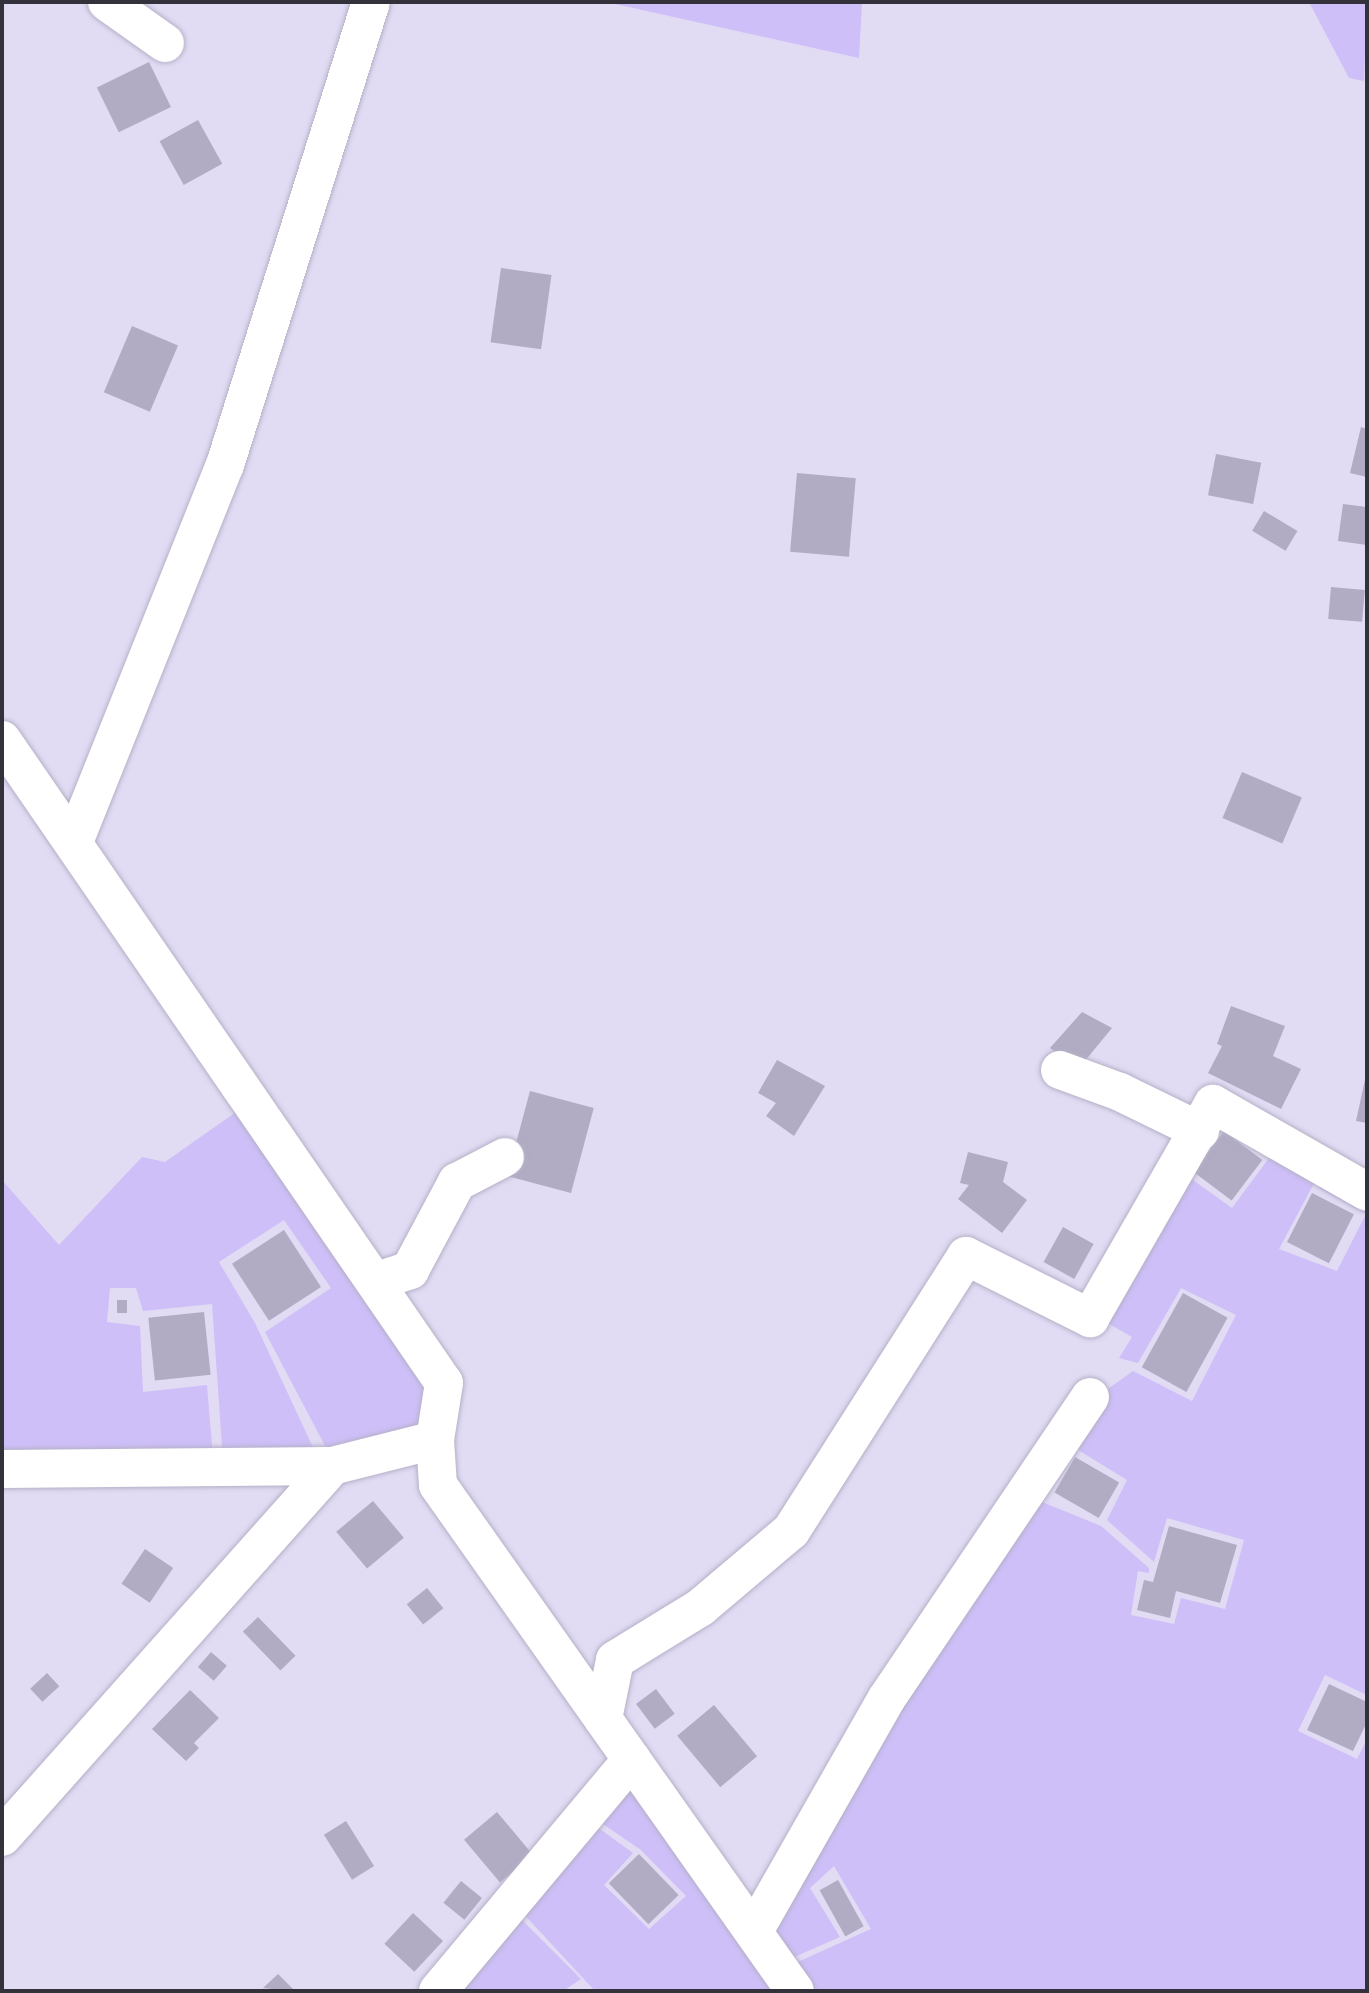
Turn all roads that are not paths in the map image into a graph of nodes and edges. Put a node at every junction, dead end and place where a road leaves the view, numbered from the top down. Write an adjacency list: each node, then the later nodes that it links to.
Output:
1 (107, 2): 3 (street)
2 (371, 2): 5 (street)
3 (165, 43)
4 (2, 740): 5 (street)
5 (74, 842): 10 (street)
6 (1060, 1070): 7 (street)
7 (1200, 1131): 9 (street); 15 (street)
8 (505, 1157): 10 (street)
9 (1367, 1192)
10 (377, 1281): 12 (street)
11 (1090, 1397): 18 (street)
12 (435, 1440): 13 (street); 15 (street)
13 (332, 1466): 14 (street); 17 (street)
14 (2, 1469)
15 (603, 1719): 16 (street)
16 (632, 1759): 18 (street); 19 (street)
17 (2, 1837)
18 (754, 1931): 20 (street)
19 (438, 1991)
20 (795, 1991)

